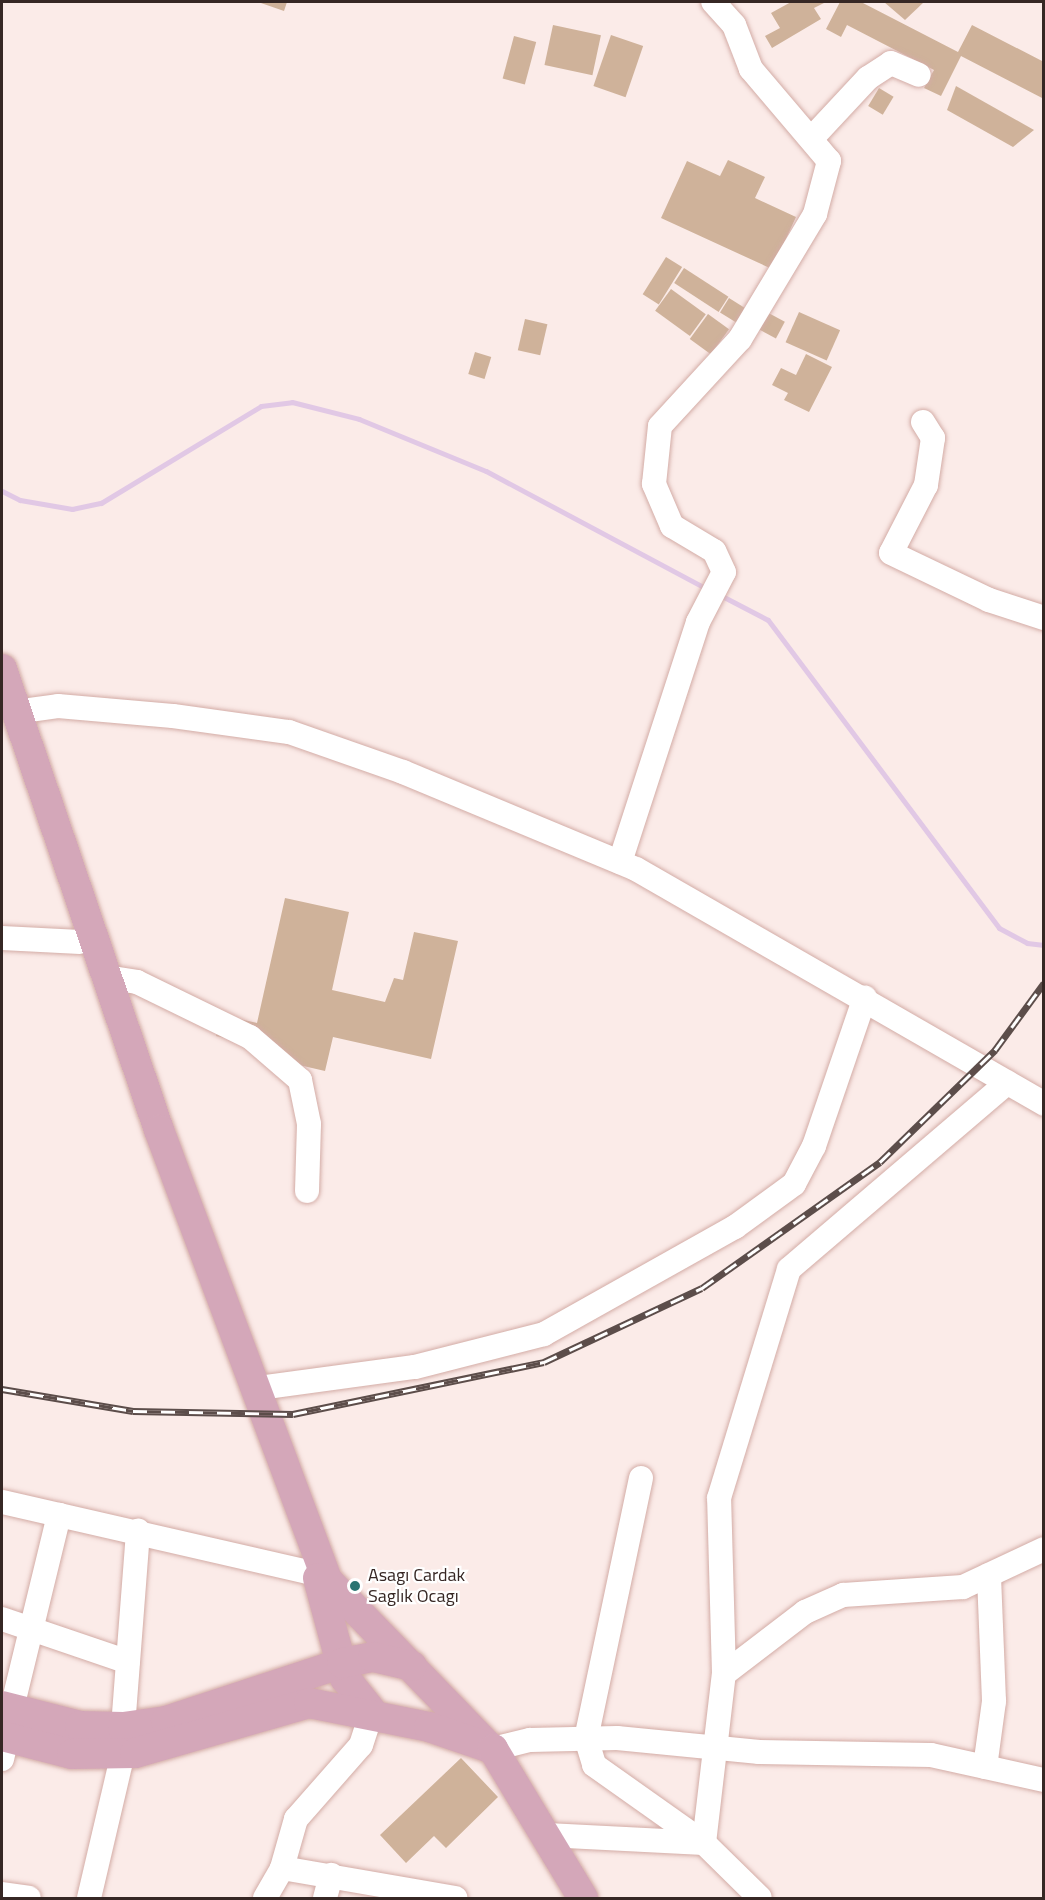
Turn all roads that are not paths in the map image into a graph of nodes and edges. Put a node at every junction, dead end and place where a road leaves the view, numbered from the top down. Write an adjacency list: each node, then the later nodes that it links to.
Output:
1 (713, 2): 3 (street)
2 (919, 75): 3 (street)
3 (812, 138): 8 (street)
4 (923, 422): 5 (street)
5 (1044, 618)
6 (2, 669): 7 (main road)
7 (6, 715): 8 (street); 10 (main road); 11 (main road)
8 (620, 862): 12 (street)
9 (2, 938): 10 (street)
10 (80, 942): 22 (main road)
11 (106, 977): 15 (street); 16 (main road)
12 (865, 997): 13 (street); 16 (street)
13 (1007, 1083): 14 (street); 29 (street)
14 (1044, 1104)
15 (307, 1191)
16 (259, 1388): 28 (main road)
17 (641, 1478): 32 (street)
18 (2, 1502): 19 (street)
19 (59, 1515): 20 (street); 25 (street)
20 (138, 1531): 22 (street); 26 (street)
21 (1044, 1549): 23 (street)
22 (317, 1574): 27 (main road)
23 (989, 1575): 29 (street); 36 (street)
24 (2, 1619): 25 (street)
25 (29, 1628): 26 (street); 31 (street)
26 (128, 1662): 33 (street)
27 (342, 1663): 28 (main road); 30 (main road); 33 (main road)
28 (412, 1666): 35 (main road)
29 (724, 1674): 34 (street)
30 (372, 1713): 33 (main road); 35 (main road); 40 (street)
31 (5, 1729): 33 (main road)
32 (586, 1738): 34 (street); 35 (street); 39 (street)
33 (123, 1740): 44 (street)
34 (714, 1748): 36 (street); 39 (street)
35 (492, 1749): 38 (main road)
36 (985, 1767): 37 (street)
37 (1044, 1780)
38 (547, 1835): 39 (street); 48 (main road)
39 (704, 1843): 49 (street)
40 (282, 1868): 41 (street); 45 (street)
41 (331, 1875): 46 (street); 47 (street)
42 (2, 1894): 43 (street)
43 (29, 1899)
44 (89, 1899)
45 (264, 1899)
46 (325, 1899)
47 (455, 1899)
48 (582, 1899)
49 (760, 1899)

